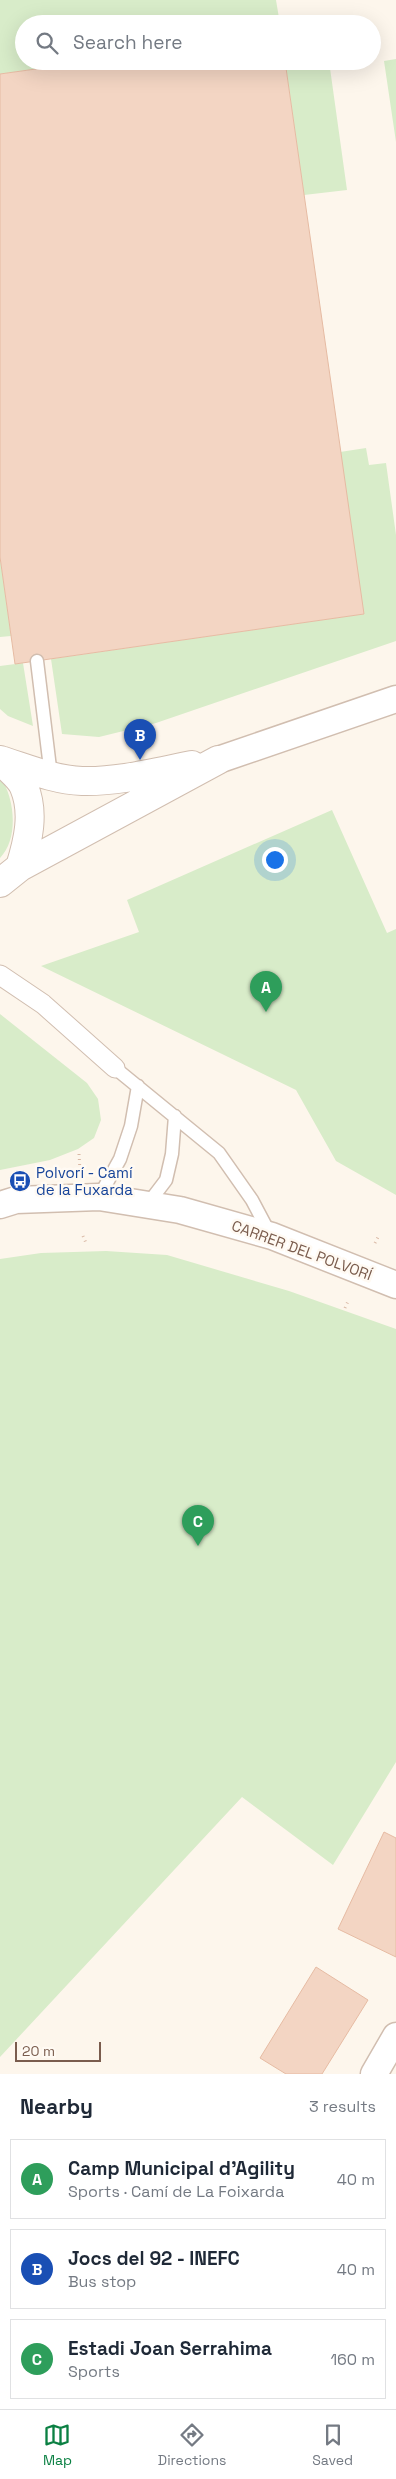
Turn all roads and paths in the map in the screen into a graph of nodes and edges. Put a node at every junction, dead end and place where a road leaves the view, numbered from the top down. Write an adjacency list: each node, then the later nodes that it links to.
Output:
1 (37, 661): 5 (lane)
2 (396, 699): 4 (street)
3 (0, 760): 5 (street); 6 (street)
4 (218, 760): 5 (street); 6 (street)
5 (51, 776)
6 (10, 875)
7 (0, 975): 8 (street)
8 (115, 1068): 9 (lane)
9 (138, 1086): 10 (lane); 13 (lane)
10 (175, 1116): 15 (lane); 17 (lane)
11 (79, 1154): 12 (path)
12 (80, 1170)
13 (99, 1197): 14 (street, CARRER DEL POLVORÍ); 15 (street, CARRER DEL POLVORÍ)
14 (0, 1205)
15 (147, 1205): 17 (street, CARRER DEL POLVORÍ)
16 (83, 1236): 19 (path)
17 (272, 1236): 21 (street, CARRER DEL POLVORÍ)
18 (378, 1237): 20 (path)
19 (86, 1243)
20 (375, 1243)
21 (396, 1285)
22 (349, 1298): 23 (path, CARRER DEL POLVORÍ)
23 (345, 1308)
24 (396, 2036): 25 (street)
25 (374, 2074)

